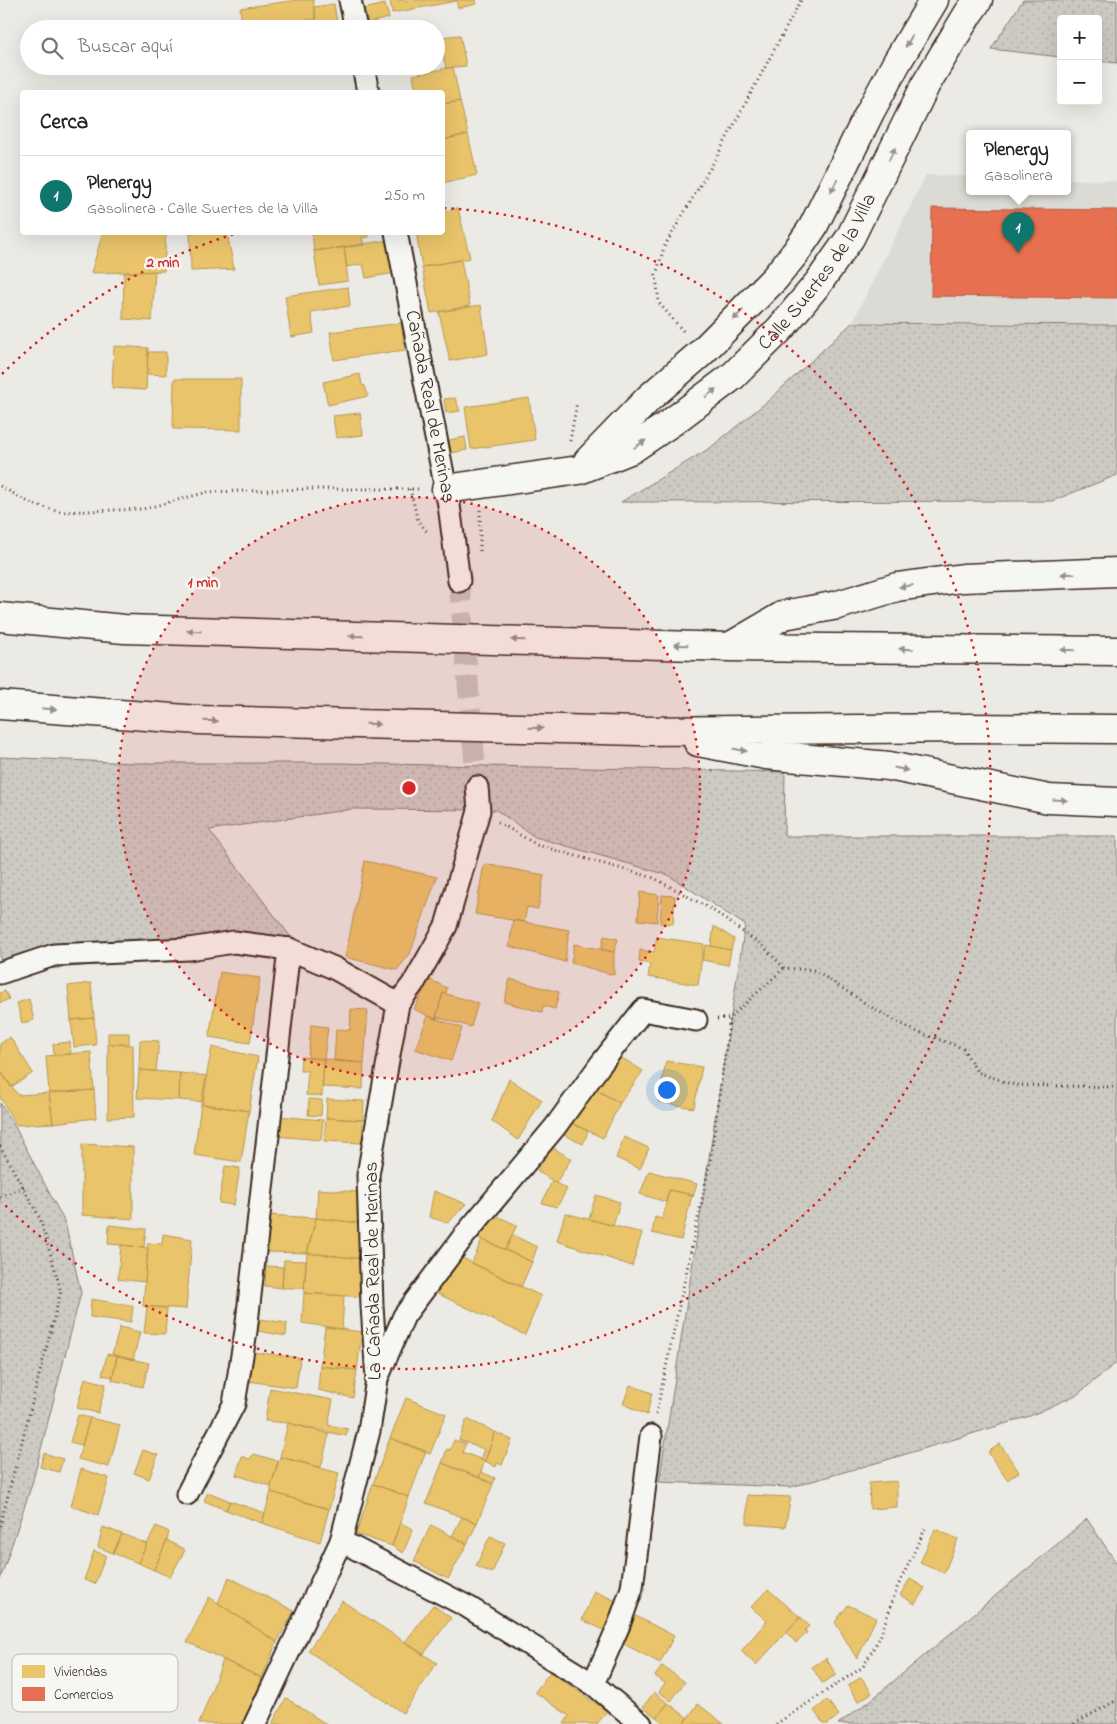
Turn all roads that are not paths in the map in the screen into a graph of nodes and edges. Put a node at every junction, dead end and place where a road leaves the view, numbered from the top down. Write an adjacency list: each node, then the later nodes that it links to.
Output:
1 (350, 0): 4 (street)
2 (934, 0): 8 (main road, Calle Suertes de la Villa, one-way to 8)
3 (978, 0): 8 (main road, Calle Suertes de la Villa, one-way to 3)
4 (354, 20)
5 (365, 75): 6 (street)
6 (368, 90)
7 (397, 235): 9 (street, Cañada Real de Merinas)
8 (579, 470): 9 (main road, Calle Suertes de la Villa)
9 (446, 489): 11 (street, Cañada Real de Merinas)
10 (1117, 572): 13 (main road, one-way to 13)
11 (459, 581)
12 (0, 616): 13 (main road, one-way to 12)
13 (730, 646): 14 (main road, one-way to 13)
14 (1117, 651)
15 (0, 705): 17 (main road, one-way to 17)
16 (1117, 729): 17 (main road)
17 (640, 731): 19 (main road, one-way to 19)
18 (477, 786): 22 (street, La Cañada Real de Merinas)
19 (1117, 802)
20 (289, 950): 21 (street); 22 (street); 26 (street)
21 (0, 974)
22 (398, 1004): 24 (street, La Cañada Real de Merinas)
23 (696, 1020): 24 (street)
24 (377, 1379): 27 (street, La Cañada Real de Merinas)
25 (651, 1436): 28 (street)
26 (187, 1494)
27 (341, 1541): 28 (street); 29 (street, La Cañada Real de Merinas)
28 (593, 1684): 30 (street)
29 (255, 1724)
30 (641, 1724)

